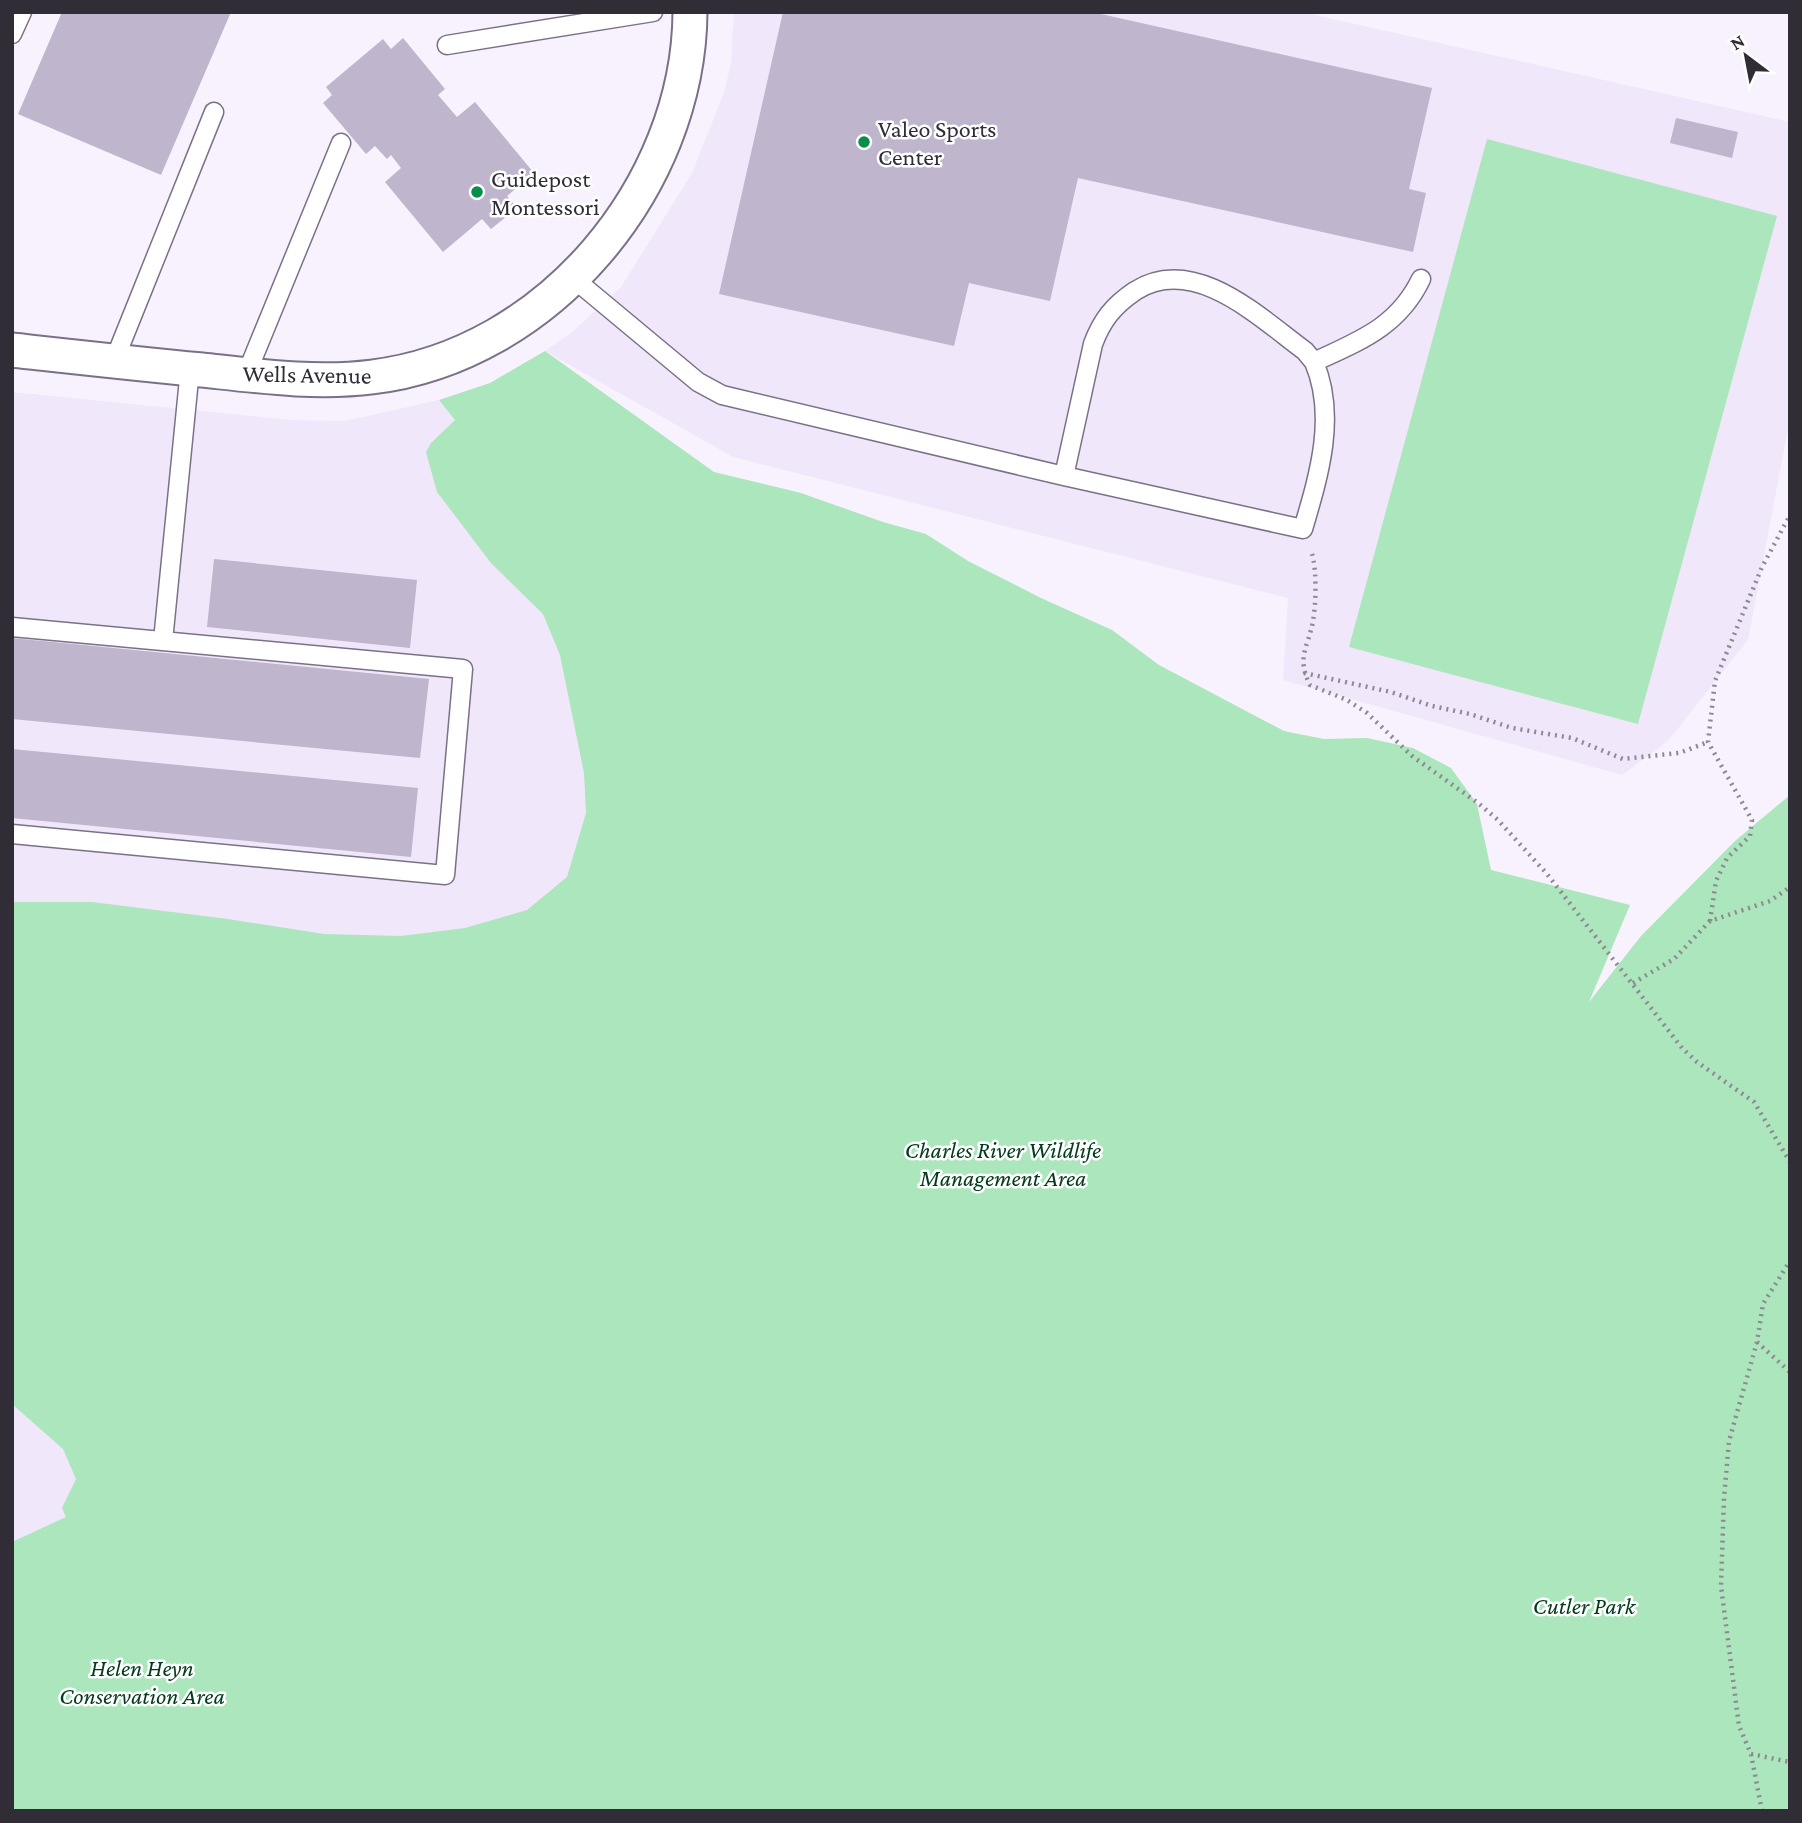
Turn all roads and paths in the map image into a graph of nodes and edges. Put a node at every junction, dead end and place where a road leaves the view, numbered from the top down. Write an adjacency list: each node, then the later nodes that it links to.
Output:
1 (22, 12): 4 (lane)
2 (653, 12): 5 (lane)
3 (690, 12): 8 (street, Wells Avenue)
4 (12, 34)
5 (447, 45)
6 (214, 112): 11 (lane)
7 (341, 143): 14 (lane)
8 (573, 278): 14 (street, Wells Avenue); 15 (lane)
9 (1421, 279): 12 (lane)
10 (12, 350): 11 (street, Wells Avenue)
11 (114, 361): 13 (street, Wells Avenue)
12 (1314, 362): 15 (lane); 17 (lane)
13 (190, 369): 14 (street, Wells Avenue); 19 (lane)
14 (246, 375)
15 (1064, 476): 17 (lane)
16 (1790, 514): 21 (path)
17 (1303, 529): 20 (path)
18 (12, 627): 19 (lane)
19 (163, 641): 22 (lane)
20 (1304, 672): 21 (path); 25 (path)
21 (1708, 742): 24 (path)
22 (12, 834)
23 (1790, 887): 24 (path)
24 (1710, 921): 25 (path)
25 (1633, 983): 26 (path)
26 (1790, 1162)
27 (1790, 1261): 28 (path)
28 (1757, 1342): 29 (path); 30 (path)
29 (1790, 1372)
30 (1751, 1754): 31 (path); 32 (path)
31 (1790, 1762)
32 (1762, 1811)

